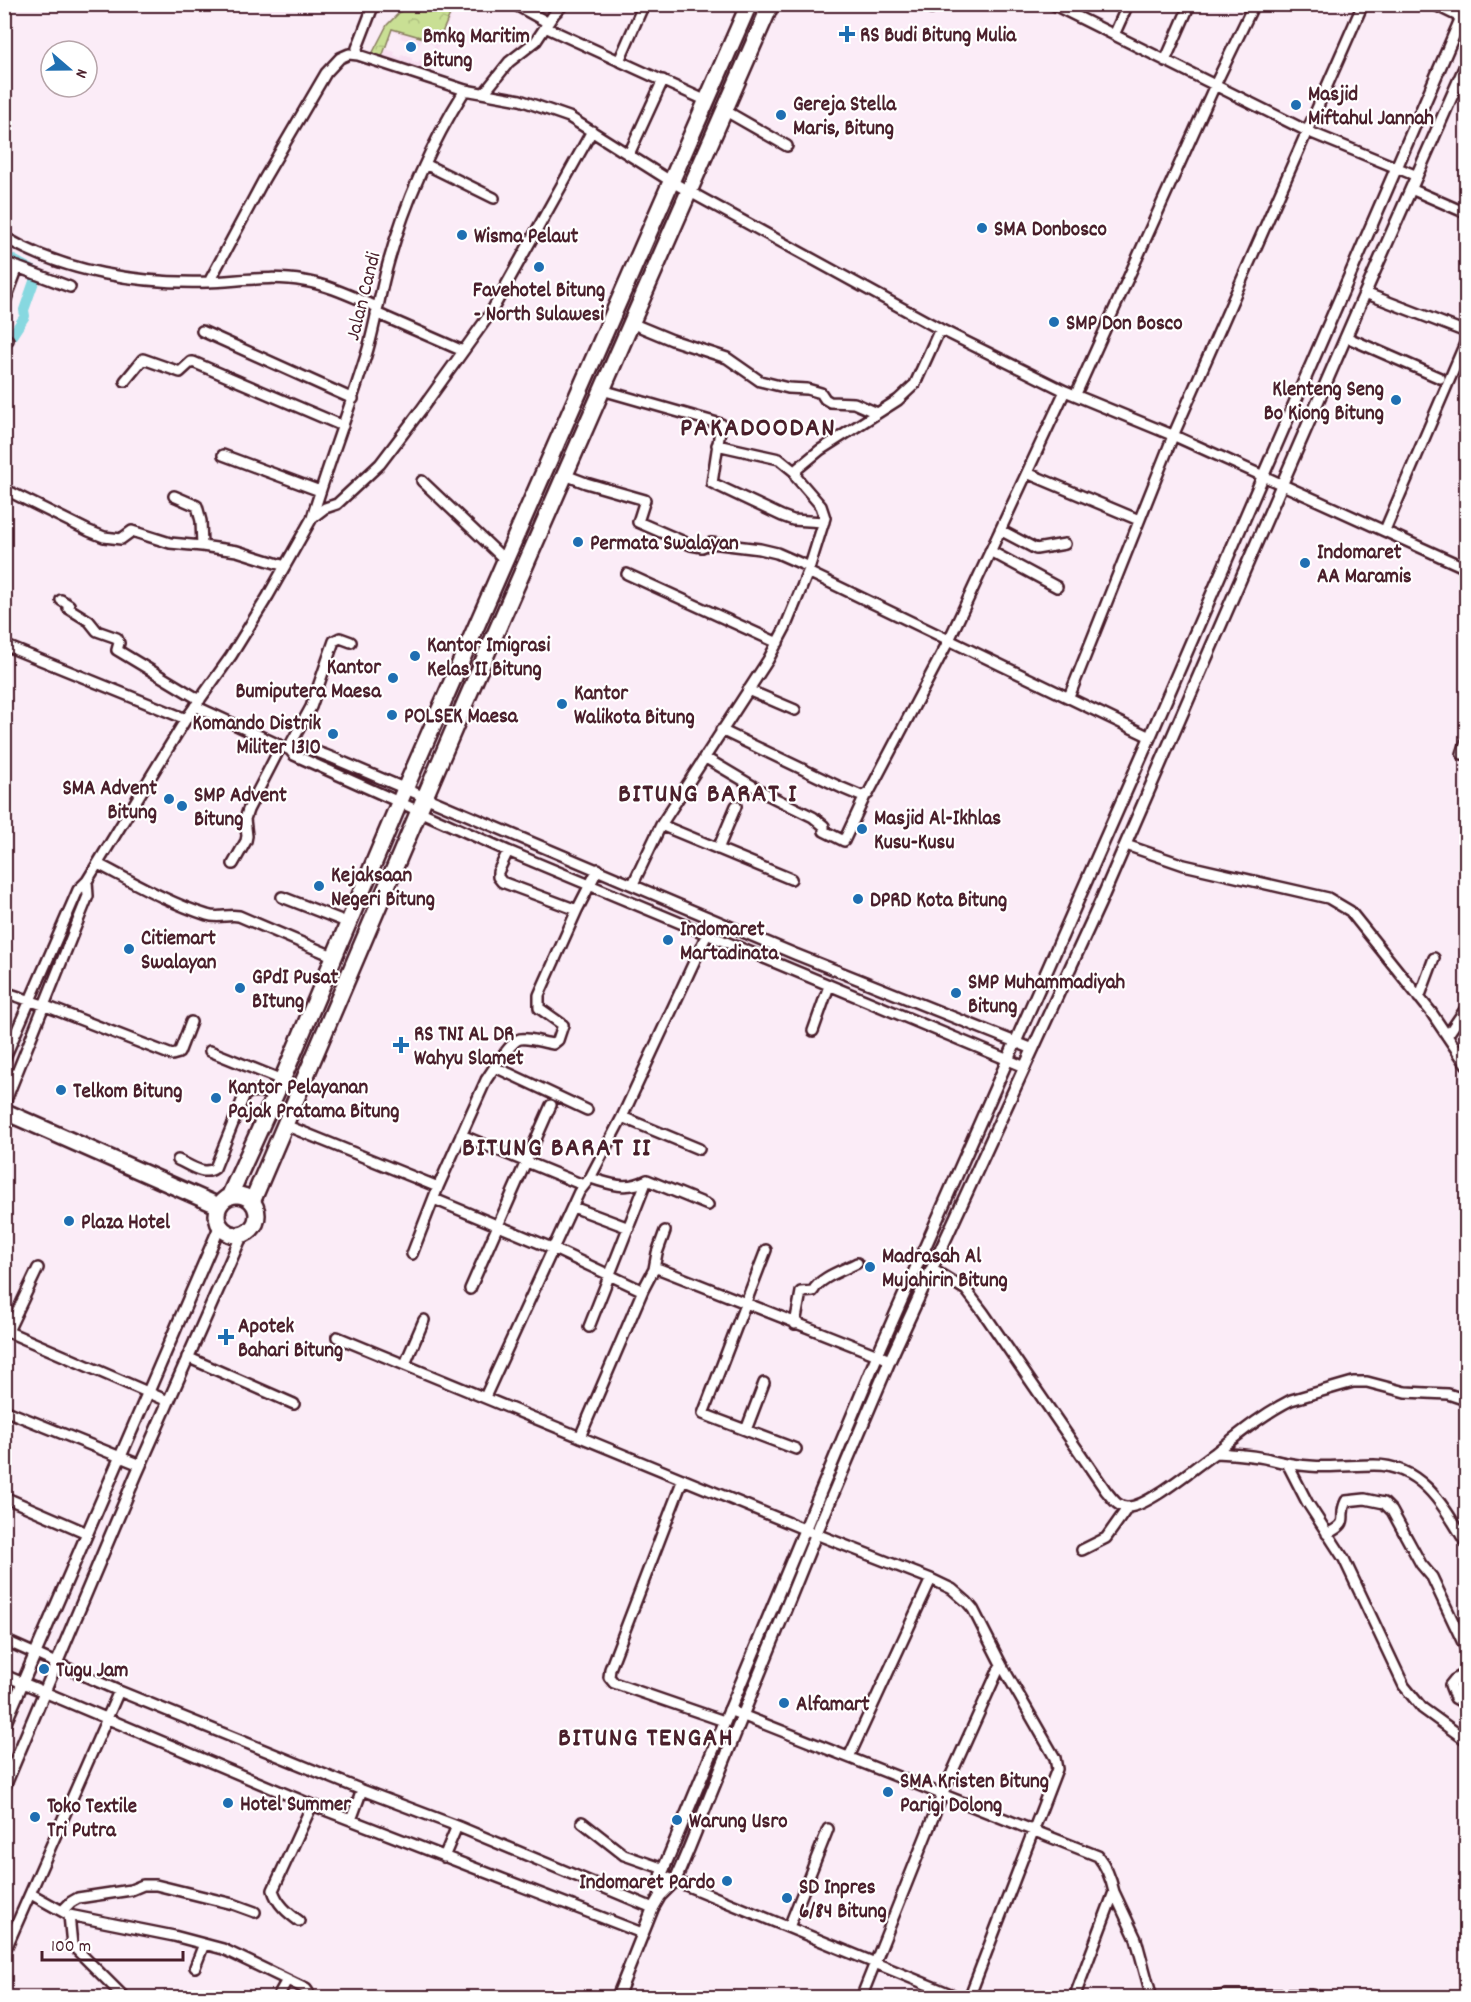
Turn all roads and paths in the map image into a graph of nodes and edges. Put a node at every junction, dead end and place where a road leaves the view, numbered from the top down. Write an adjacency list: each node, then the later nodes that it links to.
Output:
1 (374, 4): 16 (street)
2 (514, 4): 14 (street)
3 (564, 4): 14 (street)
4 (644, 4): 18 (street)
5 (749, 4): 24 (highway)
6 (771, 4): 25 (highway)
7 (1128, 4): 15 (street)
8 (1190, 4): 17 (street)
9 (1254, 4): 21 (street)
10 (1364, 4): 27 (street)
11 (1433, 4): 13 (street)
12 (1057, 6): 15 (street)
13 (1465, 15): 31 (street)
14 (547, 28): 18 (street); 23 (street)
15 (1114, 35): 17 (street)
16 (358, 55): 22 (street); 41 (street)
17 (1165, 60): 21 (street)
18 (619, 61): 20 (street)
19 (1467, 64): 32 (street)
20 (663, 81): 24 (street); 29 (street)
21 (1215, 85): 27 (street); 58 (street)
22 (465, 90): 23 (street); 30 (street, Jalan Candi)
23 (485, 92): 26 (street)
24 (707, 101): 33 (highway)
25 (724, 110): 28 (street); 35 (highway)
26 (592, 131): 29 (street); 53 (street)
27 (1307, 131): 31 (street); 62 (street)
28 (788, 146)
29 (629, 154): 33 (street)
30 (425, 164): 36 (street); 45 (street, Jalan Candi)
31 (1397, 168): 32 (street); 50 (street)
32 (1417, 176): 34 (street)
33 (672, 182): 35 (street); 83 (highway)
34 (1411, 189): 37 (street); 43 (street)
35 (689, 191): 46 (highway); 47 (street)
36 (494, 198)
37 (1467, 213)
38 (4, 237): 41 (street)
39 (4, 262): 40 (street)
40 (18, 267): 42 (street); 44 (street)
41 (209, 282): 45 (street)
42 (70, 287)
43 (1365, 293): 49 (street); 51 (street)
44 (4, 304)
45 (376, 310): 53 (street); 59 (street, Jalan Candi)
46 (631, 323): 56 (highway); 60 (street)
47 (940, 328): 57 (street); 60 (street)
48 (202, 331): 59 (street)
49 (1467, 332)
50 (1324, 334): 51 (street); 68 (street)
51 (1344, 340): 54 (street); 70 (street)
52 (1467, 341): 77 (street)
53 (463, 351): 74 (street)
54 (1440, 378)
55 (125, 381): 61 (street)
56 (602, 390): 63 (street); 67 (highway)
57 (1065, 391): 58 (street); 66 (street)
58 (1076, 394): 62 (street)
59 (352, 399): 61 (street, Jalan Candi)
60 (878, 413): 65 (street)
61 (343, 426): 72 (street, Jalan Candi)
62 (1173, 436): 68 (street); 75 (street)
63 (717, 445): 65 (street); 76 (street)
64 (223, 455): 72 (street)
65 (795, 472): 76 (street)
66 (1027, 472): 75 (street); 78 (street)
67 (565, 475): 86 (street); 109 (highway)
68 (1262, 476): 70 (street); 100 (street)
69 (422, 481): 83 (street)
70 (1281, 484): 77 (street); 113 (street)
71 (4, 489): 80 (street)
72 (320, 491): 74 (street, Jalan Candi)
73 (174, 496): 80 (street)
74 (312, 518): 84 (street, Jalan Candi)
75 (1139, 520): 95 (street)
76 (824, 522): 86 (street)
77 (1385, 530): 85 (street)
78 (1000, 531): 79 (street); 81 (street)
79 (1065, 544)
80 (202, 546): 84 (street)
81 (990, 551): 88 (street); 90 (street)
82 (1467, 556): 85 (street)
83 (504, 559): 108 (highway)
84 (285, 567): 96 (street, Jalan Candi)
85 (1464, 567)
86 (808, 570): 90 (street); 92 (street)
87 (627, 574): 92 (street)
88 (1057, 586)
89 (61, 600): 96 (street)
90 (949, 639): 95 (street); 107 (street)
91 (351, 642): 102 (street)
92 (778, 643): 94 (street)
93 (4, 645): 98 (street)
94 (748, 690): 97 (street); 99 (street)
95 (1069, 697): 100 (street)
96 (198, 703): 98 (street, Jalan Candi); 102 (street)
97 (795, 710)
98 (186, 719): 116 (street, Jalan Candi)
99 (721, 730): 104 (street); 107 (street)
100 (1150, 737): 144 (street)
101 (1467, 742): 103 (street)
102 (286, 748): 105 (street); 106 (street); 117 (street)
103 (1462, 754)
104 (704, 757): 107 (street); 112 (street)
105 (356, 768): 106 (street); 108 (street)
106 (350, 780): 108 (street)
107 (866, 795)
108 (402, 796): 109 (street); 111 (street); 125 (highway)
109 (425, 797): 111 (highway); 118 (street)
110 (736, 806): 114 (street)
111 (418, 812): 115 (street); 132 (highway)
112 (662, 825): 114 (street); 122 (street)
113 (1126, 845): 136 (street); 145 (street)
114 (718, 849): 119 (street)
115 (508, 851): 121 (street); 124 (street)
116 (98, 864): 120 (street, Jalan Candi); 128 (street)
117 (233, 864)
118 (598, 869): 121 (street); 122 (street)
119 (791, 879)
120 (87, 881): 137 (street, Jalan Candi); 138 (street)
121 (590, 884): 124 (street); 126 (street)
122 (633, 885): 127 (street)
123 (282, 897): 125 (street)
124 (577, 910): 150 (street)
125 (349, 923): 128 (highway)
126 (707, 934): 130 (street); 157 (street)
127 (795, 954): 130 (street); 135 (street)
128 (335, 957): 131 (highway)
129 (1434, 958): 136 (street)
130 (788, 969): 133 (street)
131 (326, 978): 132 (highway); 152 (highway)
132 (346, 985): 158 (highway)
133 (829, 986): 140 (street); 142 (street)
134 (4, 992): 137 (street)
135 (900, 997): 140 (street); 144 (street)
136 (1419, 998): 143 (street)
137 (30, 1001): 138 (street); 147 (street, Jalan Candi)
138 (43, 1005): 141 (street); 155 (street)
139 (1467, 1008): 143 (street)
140 (893, 1012): 148 (street)
141 (191, 1022)
142 (813, 1031)
143 (1447, 1036): 149 (street)
144 (1016, 1041): 145 (street); 148 (street)
145 (1033, 1049): 151 (street)
146 (210, 1051): 152 (street)
147 (4, 1060)
148 (1007, 1060): 151 (street); 192 (street)
149 (1467, 1064)
150 (495, 1067): 156 (street); 159 (street)
151 (1025, 1067): 182 (street)
152 (282, 1080): 153 (highway)
153 (275, 1095): 161 (street); 167 (highway)
154 (551, 1105): 162 (street)
155 (6, 1108): 167 (highway)
156 (587, 1110)
157 (622, 1117): 160 (street); 164 (street)
158 (285, 1125): 165 (street); 168 (highway)
159 (461, 1135): 162 (street); 165 (street)
160 (699, 1149)
161 (178, 1160)
162 (526, 1160): 164 (street); 171 (street)
163 (647, 1180): 164 (street); 169 (street); 173 (street)
164 (586, 1181): 170 (street)
165 (438, 1187): 166 (street)
166 (434, 1199): 171 (street); 178 (street)
167 (224, 1201): 168 (highway); 172 (highway)
168 (252, 1202): 175 (highway)
169 (708, 1205)
170 (573, 1207): 173 (street); 176 (street)
171 (498, 1225): 176 (street); 185 (street)
172 (220, 1226): 175 (highway); 197 (street)
173 (629, 1228): 183 (street)
174 (665, 1231): 181 (street)
175 (242, 1235): 193 (street)
176 (554, 1249): 183 (street); 198 (street)
177 (766, 1250): 186 (street)
178 (412, 1254)
179 (857, 1263): 188 (street)
180 (38, 1268): 190 (street)
181 (654, 1269): 186 (street); 204 (street)
182 (932, 1269): 194 (street); 212 (street)
183 (609, 1275): 184 (street); 189 (street)
184 (639, 1288)
185 (470, 1289)
186 (746, 1304): 188 (street); 203 (street)
187 (424, 1320): 195 (street)
188 (795, 1324): 192 (street)
189 (589, 1328)
190 (6, 1330): 197 (street)
191 (337, 1336): 195 (street)
192 (877, 1356): 194 (street); 213 (street)
193 (187, 1357): 200 (street); 201 (street)
194 (890, 1360): 215 (street)
195 (405, 1364): 198 (street)
196 (764, 1383): 203 (street)
197 (147, 1392): 200 (street); 207 (street)
198 (485, 1397): 204 (street)
199 (1467, 1400): 206 (street)
200 (168, 1401): 209 (street)
201 (294, 1404)
202 (4, 1410): 207 (street)
203 (746, 1430): 205 (street)
204 (580, 1437): 210 (street)
205 (796, 1449)
206 (1215, 1453): 208 (street); 212 (street)
207 (119, 1458): 209 (street); 214 (street)
208 (1288, 1465): 216 (street); 217 (street)
209 (140, 1466): 223 (street)
210 (683, 1479): 213 (street); 231 (street)
211 (4, 1497): 214 (street)
212 (1128, 1507): 218 (street)
213 (804, 1529): 215 (street); 231 (street)
214 (87, 1533): 222 (street)
215 (816, 1534): 219 (street); 232 (street)
216 (1327, 1534): 221 (street); 235 (street)
217 (1467, 1543)
218 (1082, 1550)
219 (931, 1579): 224 (street); 236 (street)
220 (4, 1640): 222 (street)
221 (1467, 1649)
222 (35, 1653): 223 (street); 227 (street)
223 (58, 1662): 228 (street); 229 (street)
224 (1001, 1664): 239 (street); 245 (street)
225 (1467, 1673): 230 (street)
226 (4, 1675): 227 (street)
227 (23, 1683): 229 (street); 234 (street)
228 (119, 1691): 233 (street); 238 (street)
229 (46, 1693): 233 (street); 237 (street)
230 (1467, 1704)
231 (726, 1715): 232 (street); 247 (street)
232 (743, 1715): 236 (street); 248 (street)
233 (106, 1718): 240 (street); 250 (street)
234 (4, 1726)
235 (1467, 1740)
236 (849, 1757): 239 (street)
237 (4, 1788)
238 (362, 1790): 241 (street); 243 (street)
239 (942, 1795): 245 (street); 260 (street)
240 (312, 1805): 241 (street); 255 (street)
241 (351, 1820): 246 (street)
242 (582, 1822): 247 (street)
243 (457, 1826): 246 (street); 252 (street)
244 (828, 1829): 256 (street)
245 (1034, 1832): 249 (street); 269 (street)
246 (444, 1857): 257 (street)
247 (662, 1872): 248 (street); 251 (street)
248 (675, 1881): 251 (street); 256 (street)
249 (1114, 1892): 270 (street); 271 (street)
250 (31, 1894): 254 (street); 259 (street)
251 (660, 1896): 252 (street)
252 (653, 1908): 257 (street)
253 (255, 1912): 254 (street)
254 (66, 1913): 258 (street); 263 (street)
255 (299, 1921)
256 (789, 1927): 260 (street)
257 (642, 1934): 266 (street)
258 (204, 1944): 261 (street); 262 (street)
259 (4, 1953)
260 (875, 1962): 267 (street); 268 (street)
261 (195, 1967)
262 (286, 1980): 264 (street); 265 (street)
263 (125, 1998)
264 (277, 1998)
265 (307, 1998)
266 (616, 1998)
267 (861, 1998)
268 (960, 1998)
269 (969, 1998)
270 (1074, 1998)
271 (1152, 1998)
272 (1210, 1998): 273 (street)
273 (1322, 1998)

